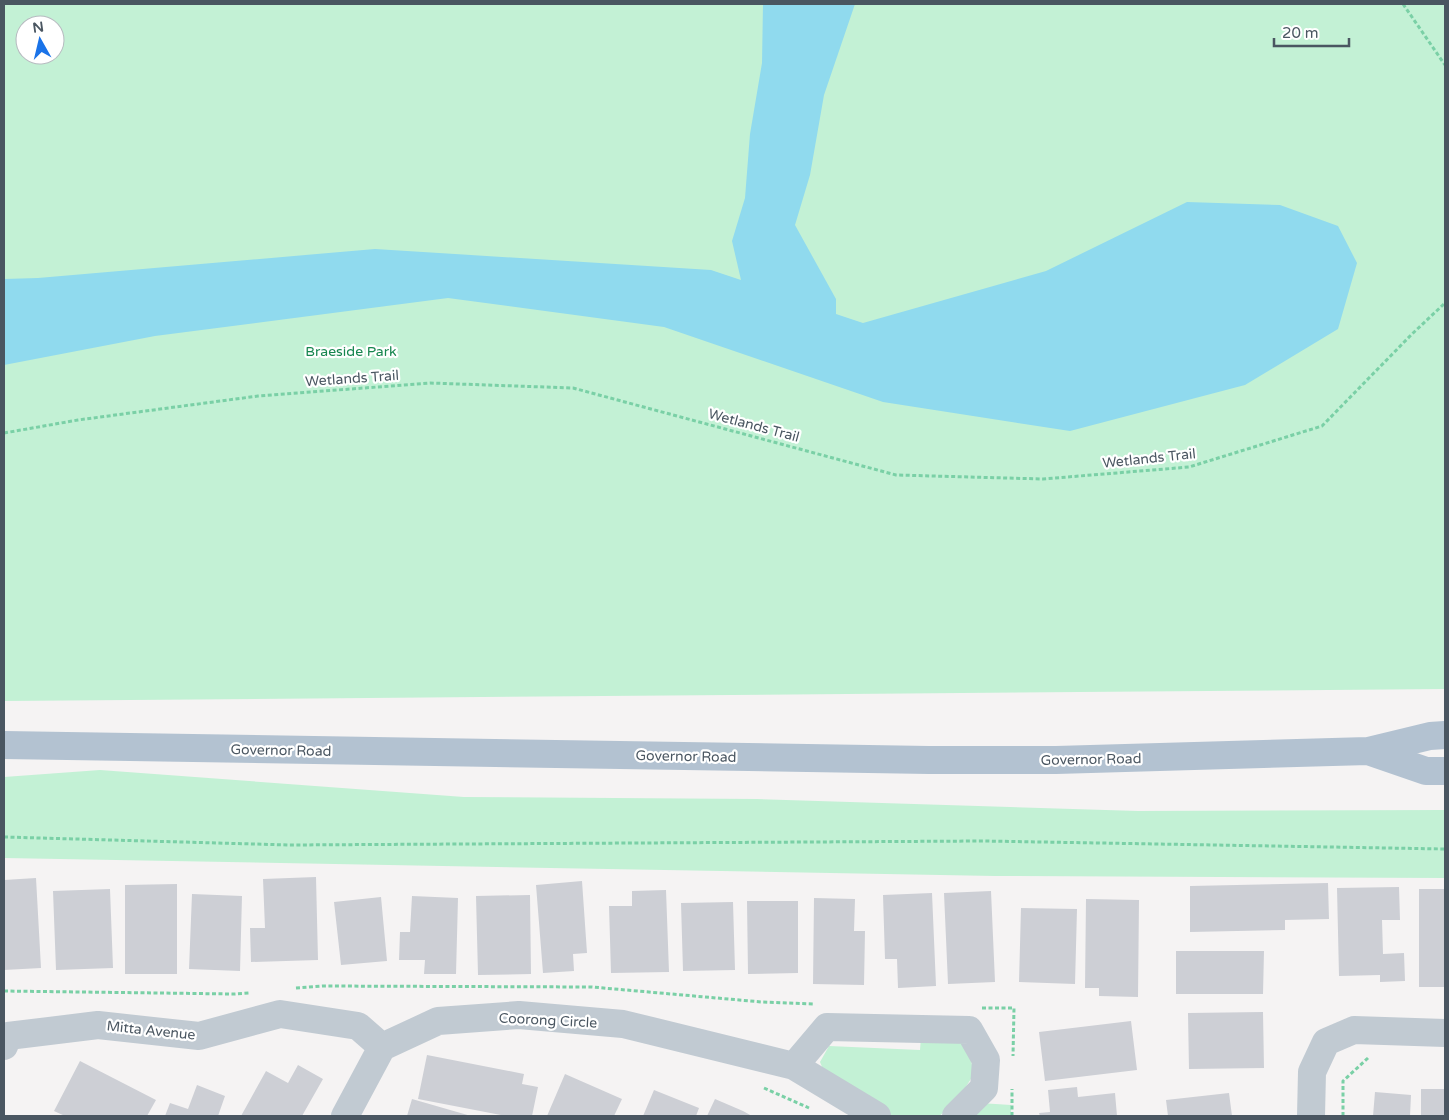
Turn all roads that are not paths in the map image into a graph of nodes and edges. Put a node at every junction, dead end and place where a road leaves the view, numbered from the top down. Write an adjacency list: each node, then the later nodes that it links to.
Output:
1 (1445, 735): 3 (main road, Governor Road)
2 (4, 745): 3 (main road, Governor Road)
3 (1368, 751): 4 (main road, Governor Road)
4 (1445, 771)
5 (1445, 1033): 12 (street)
6 (5, 1039): 7 (street, Mitta Avenue)
7 (382, 1047): 8 (street, Coorong Circle); 9 (street)
8 (794, 1066): 10 (street, Coorong Circle); 11 (street)
9 (344, 1116)
10 (876, 1116)
11 (956, 1116)
12 (1311, 1116)

